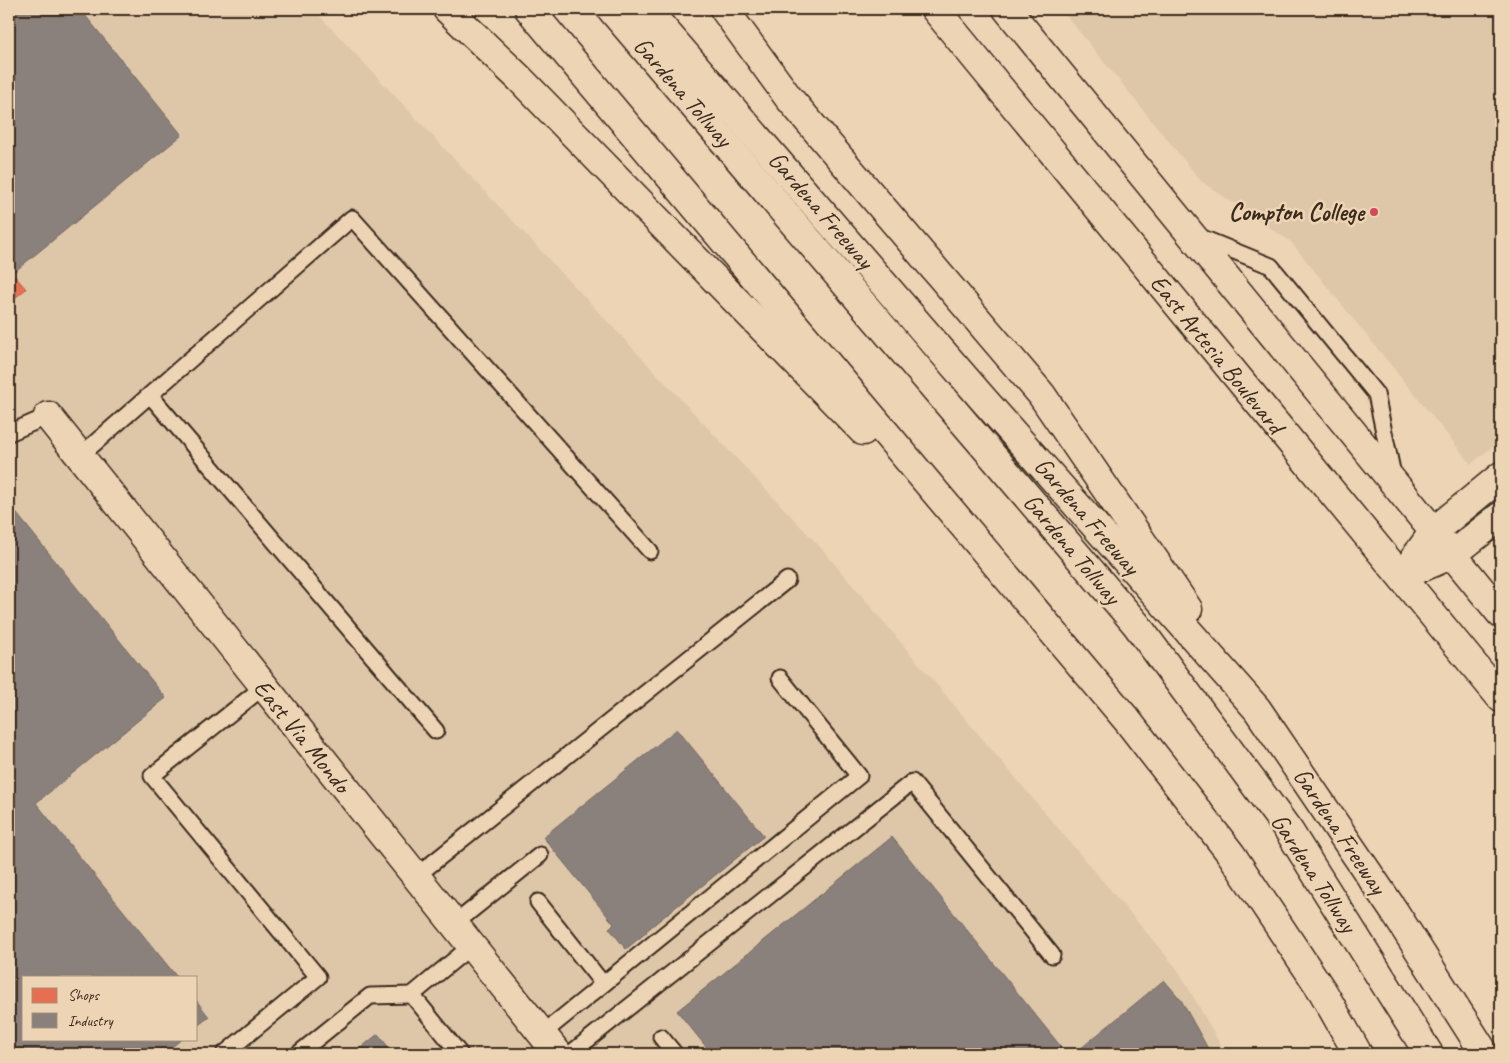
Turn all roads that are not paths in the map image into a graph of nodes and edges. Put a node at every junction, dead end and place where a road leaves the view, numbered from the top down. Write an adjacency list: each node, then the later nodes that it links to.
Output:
1 (447, 9): 21 (main road)
2 (528, 9): 21 (main road)
3 (611, 9): 44 (main road, Gardena Tollway)
4 (646, 9): 26 (main road, Gardena Freeway)
5 (724, 9): 26 (main road)
6 (935, 9): 19 (main road, East Artesia Boulevard)
7 (1007, 9): 8 (main road)
8 (1192, 234): 14 (main road); 14 (lane)
9 (150, 395): 12 (lane); 17 (lane); 27 (lane)
10 (48, 416): 11 (lane); 12 (main road, East Via Mondo)
11 (9, 433)
12 (80, 456): 24 (main road, East Via Mondo)
13 (1501, 476): 16 (main road)
14 (1394, 481): 16 (main road)
15 (1501, 516): 18 (main road)
16 (1434, 531): 18 (main road); 19 (main road)
17 (650, 551)
18 (1452, 554): 19 (main road); 22 (main road)
19 (1402, 576): 25 (main road, East Artesia Boulevard)
20 (787, 580): 29 (lane)
21 (1016, 588): 43 (main road)
22 (1501, 614)
23 (780, 678): 34 (lane)
24 (263, 687): 29 (main road, East Via Mondo); 38 (lane)
25 (1501, 698)
26 (1257, 709): 45 (main road, Gardena Freeway)
27 (436, 731)
28 (540, 856): 31 (lane)
29 (415, 877): 31 (main road, East Via Mondo)
30 (538, 902): 34 (lane)
31 (453, 925): 32 (main road, East Via Mondo)
32 (470, 947): 35 (lane); 37 (main road, East Via Mondo)
33 (1052, 955): 41 (lane)
34 (603, 984): 37 (lane)
35 (412, 995): 39 (lane); 40 (lane)
36 (662, 1038): 42 (lane)
37 (550, 1044)
38 (224, 1054)
39 (298, 1054)
40 (460, 1054)
41 (570, 1054)
42 (675, 1054)
43 (1358, 1054)
44 (1429, 1054)
45 (1485, 1054)

